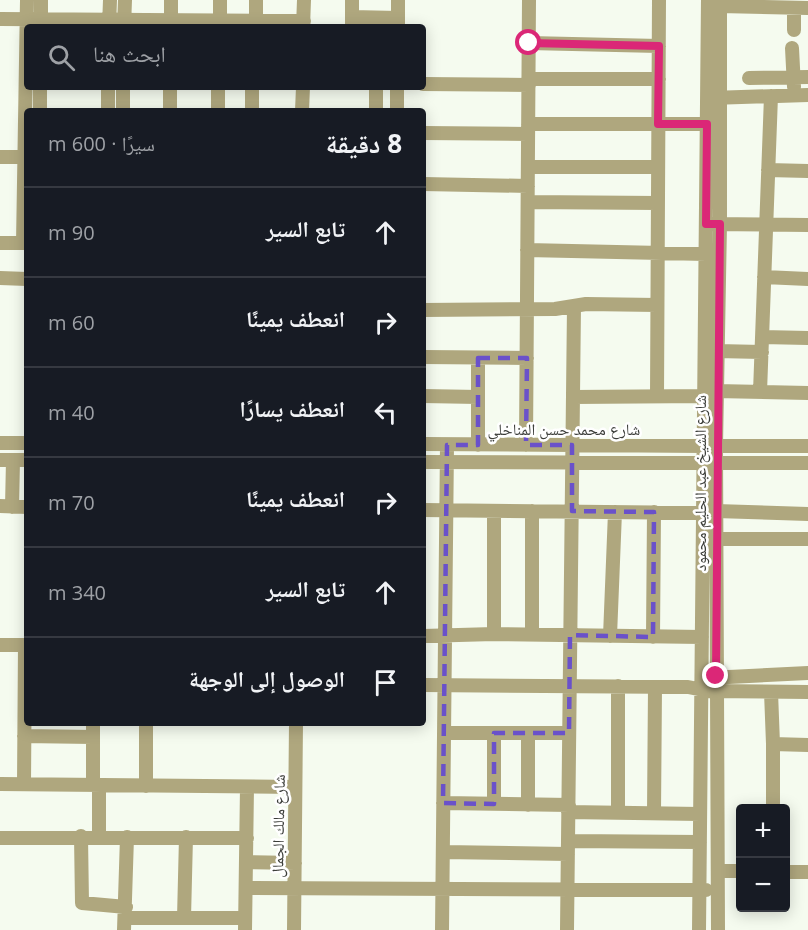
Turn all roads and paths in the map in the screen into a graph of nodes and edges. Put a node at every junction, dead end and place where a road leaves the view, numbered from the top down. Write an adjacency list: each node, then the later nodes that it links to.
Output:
1 (27, 0): 18 (street)
2 (41, 0): 18 (street)
3 (110, 0): 20 (street)
4 (125, 0): 21 (street)
5 (171, 0): 22 (street)
6 (220, 0): 16 (street)
7 (256, 0): 17 (street)
8 (304, 0): 24 (street)
9 (352, 0): 19 (street)
10 (398, 0): 23 (street)
11 (529, 0): 26 (street)
12 (659, 0): 27 (street)
13 (716, 2): 14 (street); 47 (street, شارع الشيخ عبد الحليم محمود)
14 (800, 6): 25 (street)
15 (0, 19): 18 (street)
16 (220, 20): 17 (street); 22 (street)
17 (256, 20): 24 (street)
18 (36, 22): 20 (street)
19 (352, 22): 23 (street)
20 (109, 23): 21 (street)
21 (124, 23): 22 (street)
22 (171, 23)
23 (398, 23)
24 (303, 24)
25 (794, 30)
26 (529, 43): 27 (street); 33 (street)
27 (659, 46): 32 (street)
28 (792, 48): 31 (street)
29 (808, 77): 31 (street)
30 (748, 78): 31 (street)
31 (793, 78): 45 (street)
32 (658, 79): 33 (street); 58 (street)
33 (529, 82): 34 (street); 60 (street)
34 (426, 84)
35 (26, 90): 48 (street)
36 (40, 90): 49 (street)
37 (108, 90): 50 (street)
38 (123, 90): 51 (street)
39 (170, 90): 52 (street)
40 (218, 90): 53 (street)
41 (252, 90): 54 (street)
42 (303, 90): 55 (street)
43 (376, 90): 56 (street)
44 (397, 90): 57 (street)
45 (801, 95): 46 (street)
46 (771, 96): 47 (street); 66 (street)
47 (714, 98): 59 (street, شارع الشيخ عبد الحليم محمود); 72 (street, شارع الشيخ عبد الحليم محمود)
48 (26, 108)
49 (40, 108)
50 (108, 108)
51 (123, 108)
52 (170, 108)
53 (218, 108)
54 (252, 108)
55 (303, 108)
56 (376, 108)
57 (397, 108)
58 (658, 124): 59 (street); 60 (street); 65 (street)
59 (707, 124): 72 (street, شارع الشيخ عبد الحليم محمود)
60 (528, 129): 61 (street); 64 (street)
61 (426, 133)
62 (0, 157): 63 (street)
63 (24, 157)
64 (528, 167): 65 (street); 69 (street)
65 (658, 167): 71 (street)
66 (768, 170): 67 (street); 73 (street)
67 (808, 171)
68 (426, 184): 69 (street)
69 (528, 186): 70 (street)
70 (528, 202): 71 (street); 77 (street)
71 (658, 203): 78 (street)
72 (713, 224): 73 (street); 79 (street, شارع الشيخ عبد الحليم محمود); 90 (street, شارع الشيخ عبد الحليم محمود)
73 (766, 224): 74 (street); 80 (street)
74 (808, 225)
75 (0, 243): 76 (street)
76 (24, 243)
77 (527, 250): 78 (street); 86 (street)
78 (658, 252): 79 (street); 84 (street)
79 (706, 254): 96 (street, شارع الشيخ عبد الحليم محمود)
80 (764, 277): 83 (street); 88 (street)
81 (0, 278): 82 (street)
82 (24, 279)
83 (808, 279)
84 (657, 305): 85 (street); 99 (street)
85 (574, 306): 86 (street); 101 (street)
86 (526, 309): 87 (street); 94 (street)
87 (426, 310)
88 (762, 338): 89 (street); 91 (street)
89 (808, 338)
90 (717, 351): 91 (street); 96 (street, شارع الشيخ عبد الحليم محمود)
91 (762, 352): 95 (street)
92 (426, 357): 93 (street)
93 (478, 358): 94 (street); 100 (street)
94 (527, 358): 107 (street)
95 (760, 392): 96 (street); 97 (street)
96 (710, 393): 99 (street); 109 (street, شارع الشيخ عبد الحليم محمود)
97 (808, 393)
98 (426, 396): 100 (street)
99 (657, 396): 101 (street)
100 (478, 397): 106 (street)
101 (573, 397): 108 (street)
102 (0, 443): 103 (street)
103 (24, 443)
104 (426, 444): 105 (street, شارع محمد حسن المناخلي)
105 (447, 445): 106 (street, شارع محمد حسن المناخلي); 113 (street)
106 (478, 445): 107 (street, شارع محمد حسن المناخلي)
107 (526, 445): 108 (street, شارع محمد حسن المناخلي)
108 (572, 445): 109 (street, شارع محمد حسن المناخلي); 114 (street)
109 (710, 446): 110 (street, شارع محمد حسن المناخلي); 115 (street, شارع الشيخ عبد الحليم محمود)
110 (808, 446)
111 (13, 460): 117 (street)
112 (426, 462): 113 (street, شارع محمد حسن المناخلي)
113 (446, 462): 114 (street, شارع محمد حسن المناخلي); 120 (street)
114 (572, 463): 115 (street, شارع محمد حسن المناخلي); 123 (street)
115 (710, 463): 116 (street, شارع محمد حسن المناخلي); 126 (street, شارع الشيخ عبد الحليم محمود)
116 (808, 463)
117 (6, 507): 118 (street)
118 (24, 507)
119 (426, 510): 120 (street)
120 (446, 510): 121 (street); 132 (street)
121 (494, 511): 122 (street); 133 (street)
122 (532, 511): 123 (street); 134 (street)
123 (572, 511): 124 (street); 135 (street)
124 (615, 512): 125 (street); 137 (street)
125 (654, 512): 126 (street); 138 (street)
126 (710, 512): 127 (street); 129 (street, شارع الشيخ عبد الحليم محمود); 139 (street, شارع الشيخ عبد الحليم محمود)
127 (771, 513): 128 (street); 130 (street)
128 (808, 514)
129 (716, 539): 130 (street); 143 (street, شارع الشيخ عبد الحليم محمود)
130 (771, 539): 131 (street)
131 (808, 539)
132 (445, 634): 133 (street); 136 (street); 145 (street)
133 (494, 634): 134 (street)
134 (532, 634): 135 (street)
135 (570, 635): 137 (street); 146 (street)
136 (426, 636)
137 (610, 636): 138 (street)
138 (653, 637): 139 (street)
139 (702, 637): 143 (street, شارع الشيخ عبد الحليم محمود)
140 (0, 645): 141 (street)
141 (24, 645)
142 (808, 673): 143 (street)
143 (702, 683): 148 (street); 149 (street, شارع الشيخ عبد الحليم محمود); 177 (street, شارع الشيخ عبد الحليم محمود)
144 (426, 685): 145 (street)
145 (444, 685): 146 (street); 156 (street)
146 (570, 686): 147 (street); 159 (street)
147 (618, 686): 148 (street); 175 (street)
148 (655, 687): 176 (street)
149 (716, 691): 150 (street); 189 (street, شارع الشيخ عبد الحليم محمود)
150 (771, 692): 151 (street); 162 (street)
151 (808, 692)
152 (25, 726): 160 (street)
153 (93, 726): 161 (street)
154 (146, 726): 167 (street)
155 (296, 726): 169 (street, شارع مالك الجمال)
156 (444, 733): 157 (street); 170 (street)
157 (494, 733): 158 (street); 171 (street)
158 (528, 733): 159 (street); 173 (street)
159 (569, 733): 174 (street)
160 (24, 736): 161 (street); 165 (street)
161 (93, 737): 166 (street)
162 (773, 744): 163 (street); 172 (street)
163 (808, 745)
164 (0, 784): 165 (street)
165 (24, 784): 166 (street)
166 (96, 785): 167 (street); 179 (street)
167 (146, 786): 168 (street)
168 (247, 787): 169 (street); 183 (street)
169 (295, 787): 188 (street, شارع مالك الجمال)
170 (443, 803): 171 (street); 186 (street)
171 (494, 804): 173 (street)
172 (773, 804)
173 (528, 805): 174 (street)
174 (568, 808): 175 (street); 185 (street)
175 (618, 812): 176 (street)
176 (654, 813): 177 (street)
177 (700, 814): 184 (street, شارع الشيخ عبد الحليم محمود)
178 (81, 836): 179 (street); 182 (street); 199 (street)
179 (99, 837): 180 (street)
180 (127, 837): 181 (street); 199 (street)
181 (186, 837): 183 (street); 200 (street)
182 (0, 838)
183 (247, 838): 187 (street)
184 (700, 843): 185 (street); 196 (street, شارع الشيخ عبد الحليم محمود)
185 (568, 847): 186 (street); 195 (street)
186 (443, 852): 194 (street)
187 (246, 862): 188 (street); 193 (street)
188 (294, 863): 198 (street, شارع مالك الجمال)
189 (719, 871): 190 (street); 197 (street, شارع الشيخ عبد الحليم محمود)
190 (736, 872)
191 (790, 872): 192 (street)
192 (808, 872)
193 (246, 888): 198 (street); 201 (street)
194 (443, 888): 195 (street); 198 (street); 203 (street)
195 (567, 889): 196 (street); 204 (street)
196 (700, 890): 197 (street); 205 (street, شارع الشيخ عبد الحليم محمود)
197 (719, 890): 206 (street, شارع الشيخ عبد الحليم محمود)
198 (294, 893): 202 (street, شارع مالك الجمال)
199 (125, 918): 200 (street)
200 (184, 918): 201 (street)
201 (245, 924)
202 (294, 930)
203 (442, 930)
204 (567, 930)
205 (699, 930)
206 (718, 930)

